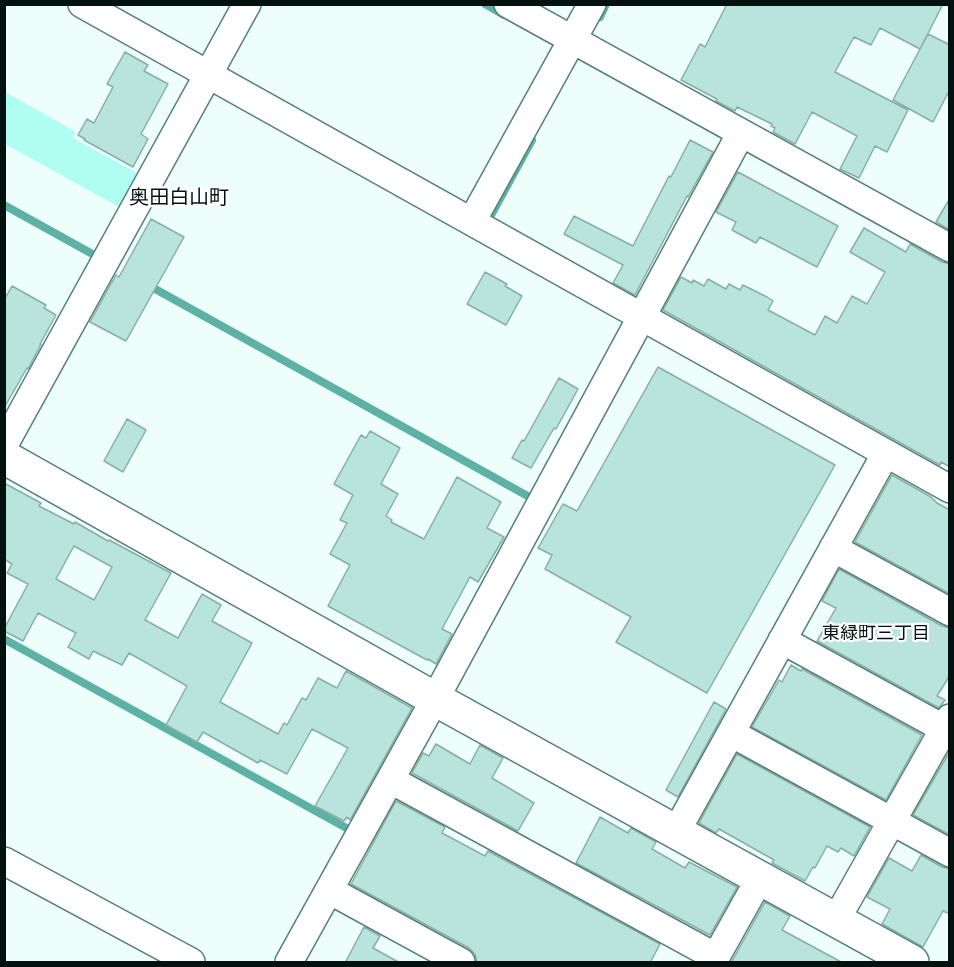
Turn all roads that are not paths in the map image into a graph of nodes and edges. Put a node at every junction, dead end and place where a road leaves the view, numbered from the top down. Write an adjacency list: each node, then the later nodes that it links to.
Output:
1 (82, 4): 6 (street)
2 (247, 4): 6 (street)
3 (508, 4): 5 (street)
4 (592, 4): 5 (street)
5 (572, 40): 7 (street); 8 (street)
6 (208, 75): 8 (street); 11 (street)
7 (741, 133): 9 (street); 10 (street)
8 (472, 221): 10 (street)
9 (950, 248)
10 (643, 317): 12 (street); 18 (street)
11 (4, 445)
12 (886, 453): 14 (street); 15 (street)
13 (4, 457): 18 (street)
14 (950, 489)
15 (833, 548): 16 (street); 17 (street)
16 (950, 612)
17 (782, 640): 19 (street); 20 (street)
18 (435, 699): 21 (street); 23 (street)
19 (948, 726): 22 (street)
20 (730, 733): 22 (street); 23 (street)
21 (391, 780): 27 (street); 29 (street)
22 (891, 822): 24 (street); 28 (street)
23 (676, 832): 26 (street)
24 (950, 853)
25 (4, 861): 30 (street)
26 (760, 878): 28 (street); 29 (street)
27 (329, 891): 31 (street); 32 (street)
28 (836, 920): 33 (street)
29 (715, 960)
30 (191, 963)
31 (289, 963)
32 (461, 963)
33 (912, 963)

